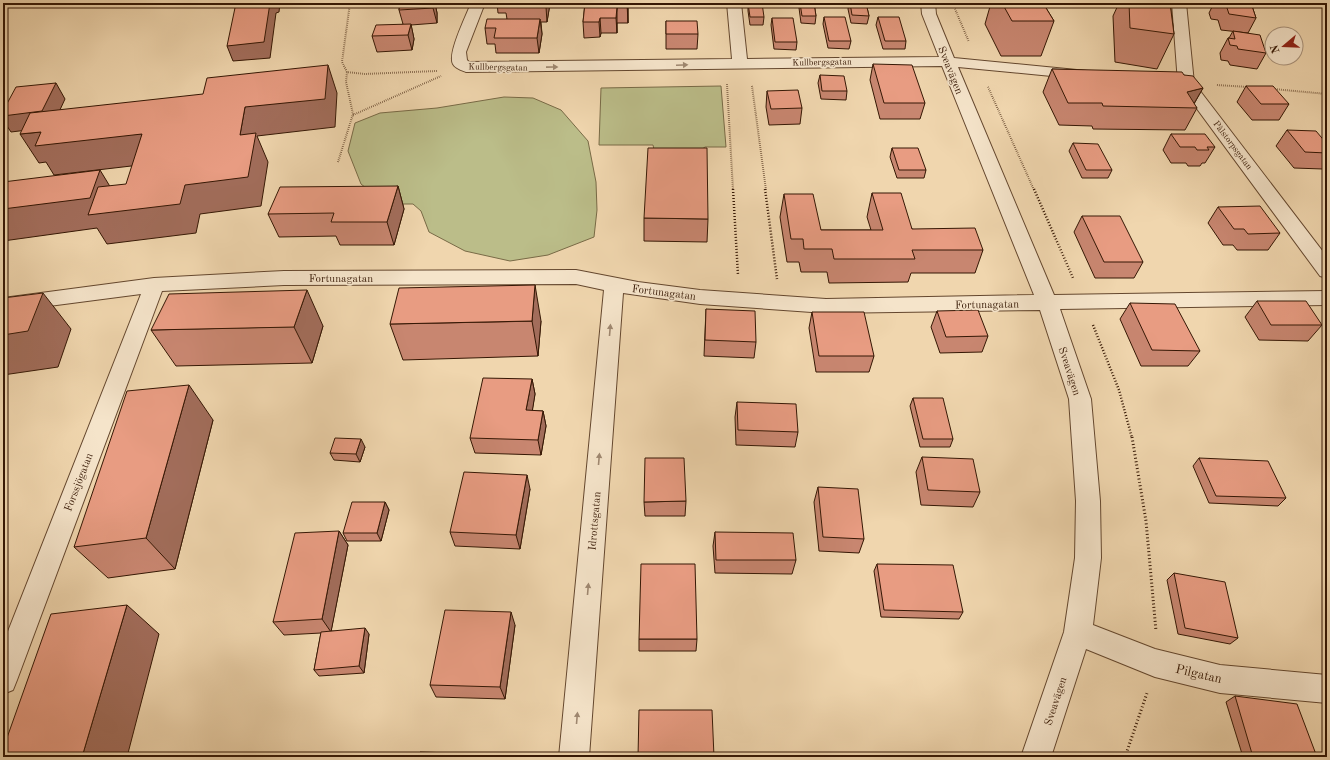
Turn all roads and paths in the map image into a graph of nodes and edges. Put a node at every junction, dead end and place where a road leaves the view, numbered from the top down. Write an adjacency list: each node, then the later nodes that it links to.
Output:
1 (15, 3): 7 (path)
2 (350, 3): 10 (path)
3 (478, 3): 9 (street, Kullbergsgatan, one-way to 9)
4 (734, 3): 9 (street)
5 (928, 3): 8 (street, Sveavägen)
6 (1178, 3): 15 (street)
7 (3, 6)
8 (948, 62): 9 (street, Kullbergsgatan); 12 (street, Kullbergsgatan); 27 (street, Sveavägen)
9 (745, 63): 26 (path)
10 (347, 72): 11 (path); 19 (path)
11 (442, 72)
12 (1094, 75)
13 (442, 76): 19 (path)
14 (726, 80): 25 (path)
15 (1179, 83): 16 (path); 21 (street, Pålstorpsgatan)
16 (1248, 87)
17 (1272, 89): 18 (path)
18 (1327, 94)
19 (353, 114): 20 (path)
20 (338, 162)
21 (1327, 271)
22 (154, 285): 23 (street, Fortunagatan); 28 (street, Fortunagatan); 30 (street, Forssjögatan)
23 (614, 286): 25 (street, Fortunagatan); 32 (street, Idrottsgatan, one-way to 23)
24 (1327, 298): 27 (street, Fortunagatan)
25 (728, 299): 26 (street, Fortunagatan)
26 (780, 304): 27 (street, Fortunagatan)
27 (1048, 304): 29 (street, Sveavägen)
28 (3, 305)
29 (1078, 632): 31 (street, Pilgatan); 33 (street, Sveavägen)
30 (3, 680)
31 (1327, 689)
32 (574, 757)
33 (1036, 757)

